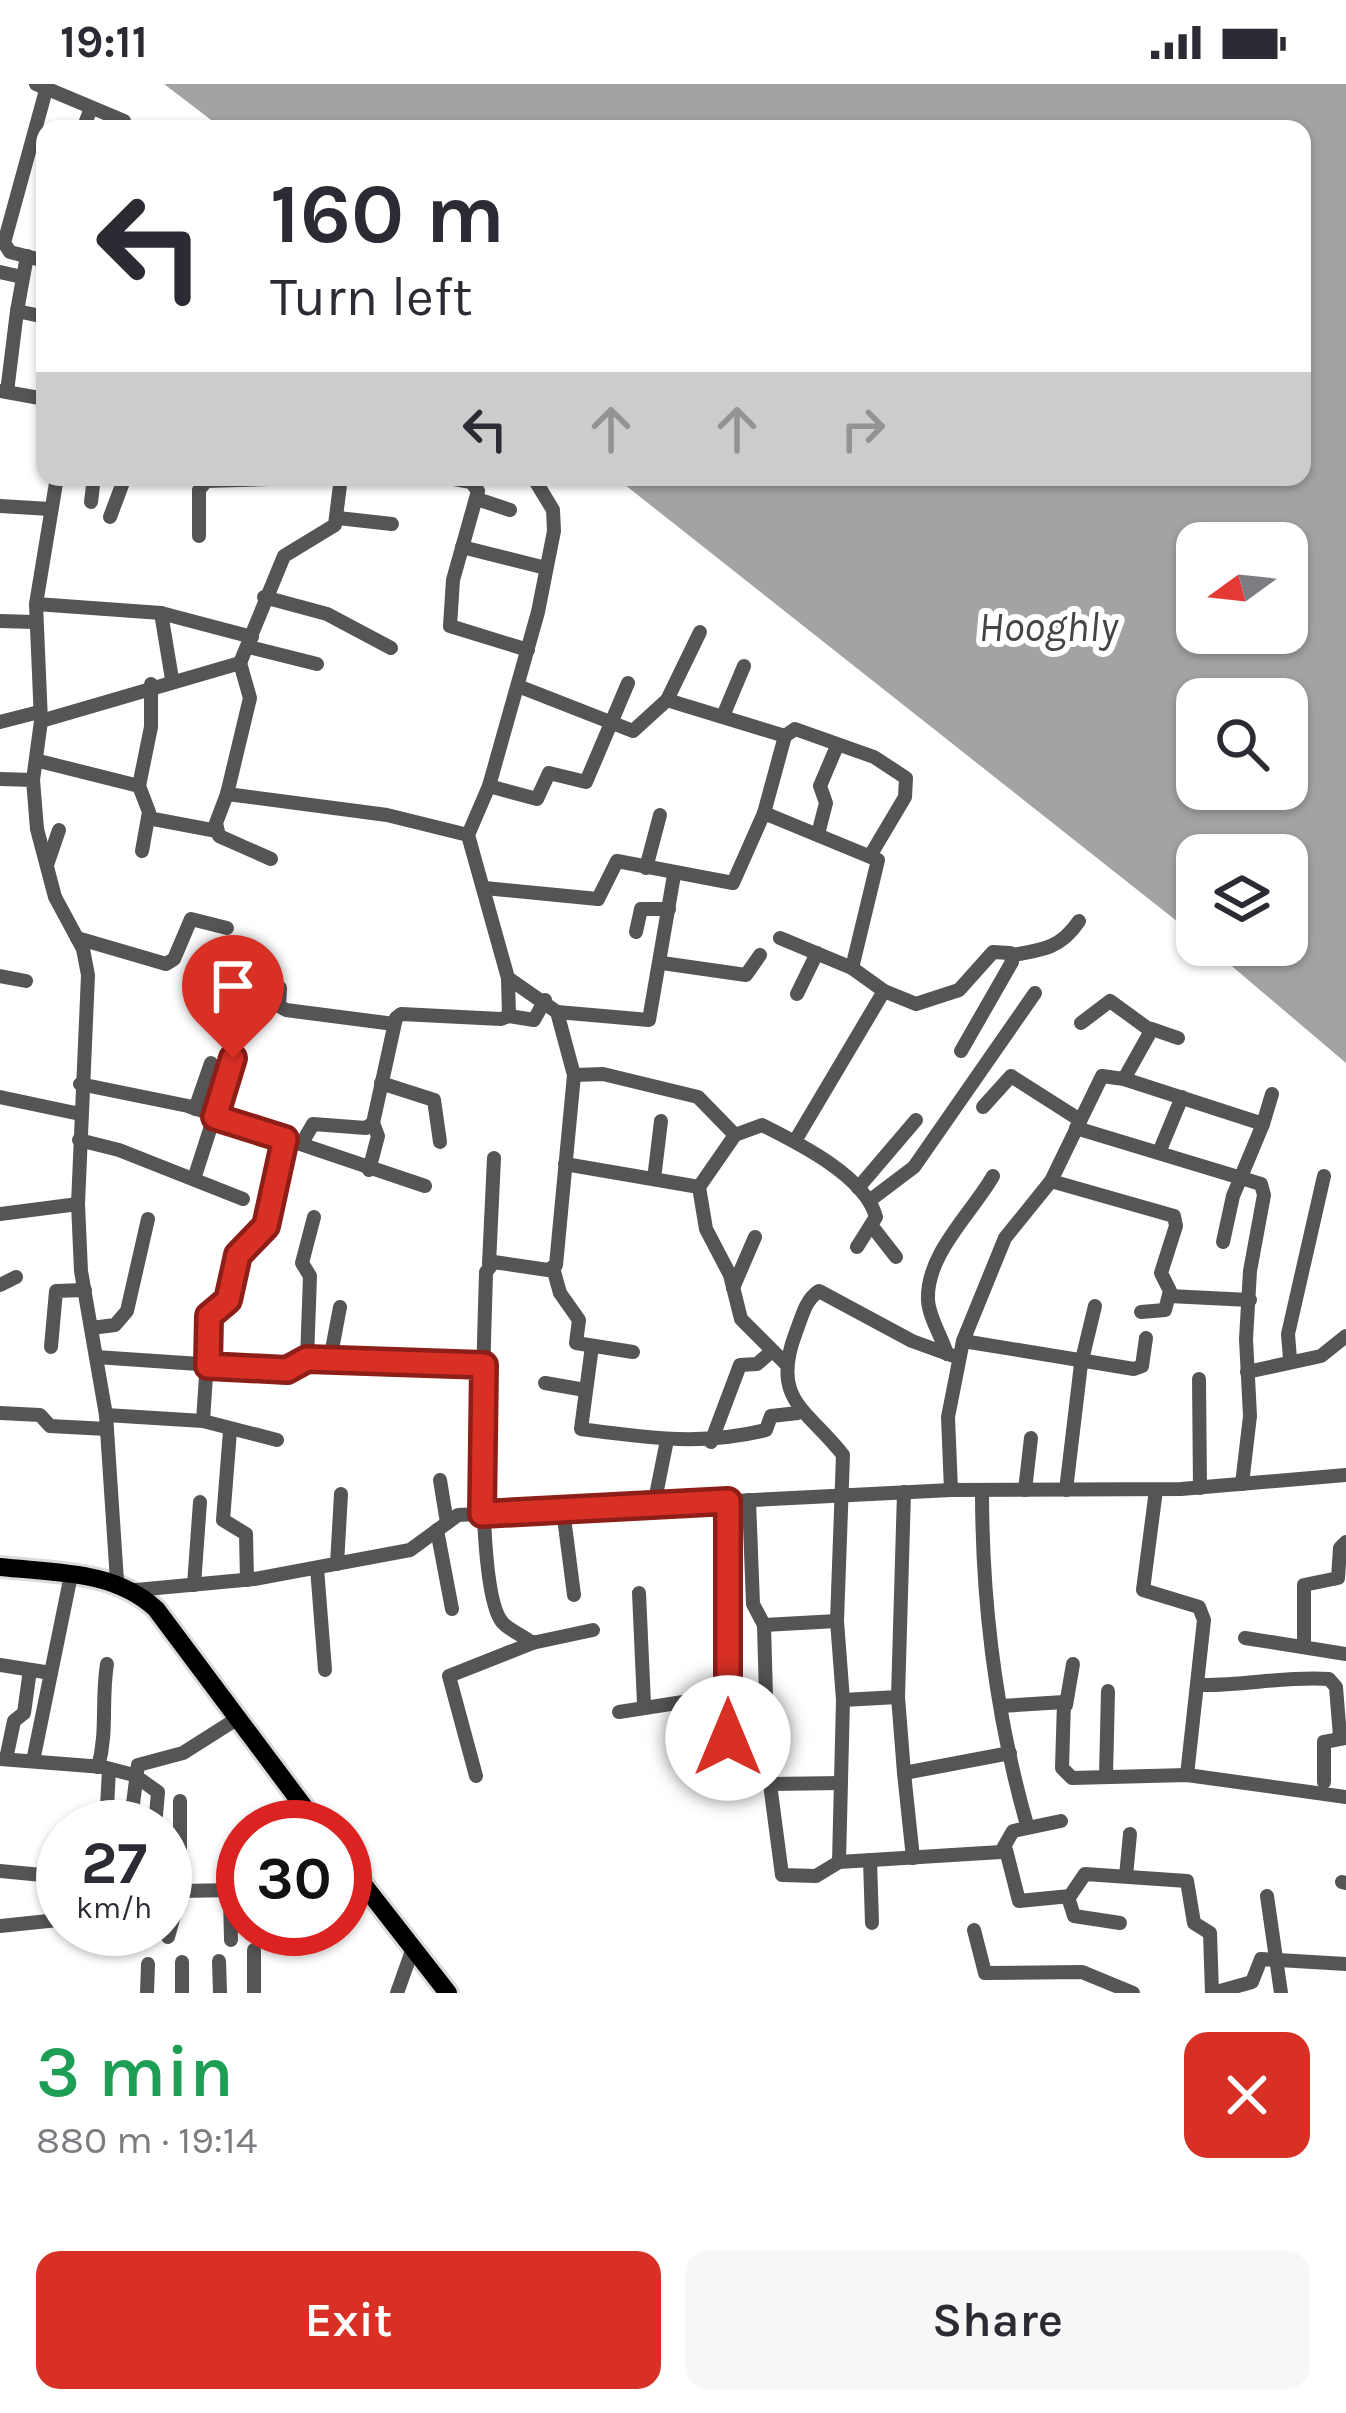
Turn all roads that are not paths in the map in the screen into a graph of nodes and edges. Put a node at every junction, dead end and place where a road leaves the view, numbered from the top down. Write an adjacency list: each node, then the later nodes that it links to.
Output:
1 (41, 87): 2 (street); 5 (street)
2 (91, 108): 3 (street); 4 (street)
3 (86, 120)
4 (121, 120)
5 (27, 256): 6 (street); 8 (street)
6 (36, 258)
7 (0, 272): 8 (street)
8 (22, 277): 9 (street)
9 (17, 310): 10 (street); 11 (street)
10 (36, 315)
11 (4, 391): 12 (street)
12 (36, 397)
13 (56, 486): 23 (street)
14 (93, 486): 21 (street)
15 (122, 486): 25 (street)
16 (202, 486): 28 (street)
17 (340, 486): 26 (street)
18 (475, 486): 20 (street)
19 (538, 486): 30 (street)
20 (477, 499): 24 (street); 29 (street)
21 (91, 502)
22 (0, 506): 23 (street)
23 (50, 508): 32 (street)
24 (510, 510)
25 (110, 518)
26 (338, 518): 27 (street); 31 (street)
27 (392, 524)
28 (199, 536)
29 (462, 547): 30 (street); 39 (street)
30 (546, 568): 39 (street)
31 (264, 597): 37 (street); 38 (street)
32 (36, 604): 33 (street); 35 (street)
33 (161, 613): 37 (street); 43 (street)
34 (0, 621): 35 (street)
35 (34, 622): 48 (street)
36 (700, 632): 47 (street)
37 (251, 642): 40 (street); 41 (street)
38 (391, 648)
39 (528, 650): 46 (street)
40 (240, 663): 43 (street); 59 (street)
41 (317, 664)
42 (744, 667): 49 (street)
43 (172, 679): 45 (street)
44 (628, 683): 51 (street)
45 (152, 684): 48 (street); 57 (street)
46 (518, 686): 51 (street); 58 (street)
47 (667, 700): 49 (street); 51 (street)
48 (40, 716): 50 (street); 54 (street)
49 (723, 716): 52 (street)
50 (0, 722)
51 (608, 723): 58 (street)
52 (784, 736): 53 (street); 60 (street)
53 (837, 746): 65 (street); 68 (street)
54 (39, 761): 56 (street); 57 (street)
55 (0, 778): 56 (street)
56 (33, 780): 70 (street)
57 (139, 786): 62 (street)
58 (489, 786): 66 (street)
59 (227, 794): 64 (street); 66 (street)
60 (764, 813): 65 (street); 72 (street)
61 (659, 815): 71 (street)
62 (148, 818): 64 (street); 67 (street)
63 (59, 830): 70 (street)
64 (217, 831): 69 (street)
65 (818, 834): 68 (street)
66 (468, 835): 73 (street)
67 (142, 851)
68 (870, 856): 84 (street)
69 (272, 859)
70 (46, 865): 78 (street)
71 (646, 868): 72 (street); 73 (street)
72 (674, 875): 74 (street)
73 (485, 888): 86 (street)
74 (670, 909): 77 (street); 83 (street)
75 (1079, 921): 82 (street)
76 (227, 928): 78 (street)
77 (636, 932)
78 (77, 938): 105 (street)
79 (780, 938): 80 (street)
80 (818, 953): 84 (street); 91 (street)
81 (760, 955): 83 (street)
82 (1012, 955): 89 (street); 99 (street)
83 (662, 963): 93 (street)
84 (853, 968): 89 (street)
85 (0, 976): 87 (street)
86 (508, 978): 92 (street); 94 (street)
87 (26, 981)
88 (280, 988): 96 (street)
89 (884, 991): 121 (street)
90 (1035, 993): 136 (street)
91 (797, 994)
92 (544, 1000): 93 (street); 94 (street)
93 (557, 1012): 102 (street)
94 (508, 1016): 96 (street)
95 (1081, 1023): 97 (street)
96 (394, 1024): 104 (street)
97 (1150, 1030): 98 (street); 103 (street)
98 (1178, 1038)
99 (962, 1051)
100 (233, 1058): 112 (street)
101 (211, 1063): 110 (street)
102 (574, 1075): 118 (street); 126 (street)
103 (1124, 1079): 108 (street); 116 (street)
104 (381, 1083): 115 (street); 122 (street)
105 (80, 1084): 110 (street); 111 (street)
106 (1272, 1094): 117 (street)
107 (0, 1096): 111 (street)
108 (1183, 1096): 117 (street); 124 (street)
109 (983, 1107): 116 (street)
110 (195, 1108): 112 (street)
111 (80, 1114): 120 (street)
112 (215, 1117): 119 (street); 131 (street)
113 (916, 1120): 136 (street)
114 (661, 1121): 132 (street)
115 (373, 1123): 123 (street); 127 (street)
116 (1078, 1124): 124 (street); 133 (street)
117 (1263, 1124): 128 (street)
118 (735, 1135): 121 (street); 135 (street)
119 (285, 1139): 123 (street); 174 (street)
120 (79, 1140): 131 (street); 138 (street)
121 (795, 1141): 136 (street)
122 (440, 1142)
123 (302, 1143): 127 (street)
124 (1160, 1150): 128 (street)
125 (494, 1158): 147 (street)
126 (565, 1164): 132 (street); 148 (street)
127 (370, 1170): 134 (street)
128 (1242, 1174): 144 (street); 154 (street)
129 (993, 1176): 166 (street)
130 (1324, 1176): 169 (street)
131 (194, 1179): 137 (street)
132 (653, 1180): 135 (street)
133 (1051, 1180): 153 (street); 161 (street)
134 (425, 1186)
135 (699, 1187): 151 (street)
136 (863, 1194): 142 (street)
137 (243, 1199)
138 (78, 1204): 139 (street); 152 (street)
139 (0, 1214)
140 (314, 1217): 168 (street)
141 (148, 1219): 158 (street)
142 (871, 1225): 145 (street); 146 (street)
143 (755, 1237): 151 (street)
144 (1223, 1242)
145 (857, 1247)
146 (896, 1257)
147 (489, 1264): 148 (street); 173 (street)
148 (553, 1268): 162 (street)
149 (16, 1277): 150 (street)
150 (0, 1285)
151 (734, 1288): 165 (street)
152 (85, 1290): 158 (street); 163 (street)
153 (1169, 1296): 154 (street); 157 (street)
154 (1250, 1300): 175 (street)
155 (1095, 1306): 172 (street)
156 (340, 1307): 170 (street)
157 (1141, 1312)
158 (91, 1328): 167 (street)
159 (1346, 1336): 169 (street)
160 (1146, 1338): 172 (street)
161 (963, 1341): 166 (street); 172 (street)
162 (592, 1346): 164 (street); 178 (street)
163 (51, 1347)
164 (633, 1352)
165 (771, 1352): 171 (street); 187 (street)
166 (953, 1356): 171 (street); 192 (street)
167 (95, 1357): 174 (street); 182 (street)
168 (307, 1359): 170 (street); 174 (street)
169 (1290, 1359): 175 (street)
170 (330, 1360): 173 (street)
171 (785, 1363): 179 (street)
172 (1082, 1364): 195 (street)
173 (484, 1365): 205 (street)
174 (208, 1366): 181 (street)
175 (1247, 1372): 190 (street)
176 (1198, 1379): 191 (street)
177 (545, 1383): 178 (street)
178 (586, 1390): 186 (street)
179 (798, 1412): 187 (street); 199 (street)
180 (0, 1413): 182 (street)
181 (203, 1421): 182 (street); 183 (street)
182 (106, 1422): 213 (street)
183 (230, 1431): 185 (street); 212 (street)
184 (1031, 1438): 194 (street)
185 (277, 1440)
186 (667, 1440): 187 (street); 203 (street)
187 (711, 1442)
188 (1346, 1475): 190 (street)
189 (440, 1480): 206 (street)
190 (1242, 1484): 191 (street)
191 (1200, 1488): 196 (street)
192 (951, 1490): 193 (street); 197 (street)
193 (982, 1490): 194 (street); 238 (street)
194 (1025, 1490): 195 (street)
195 (1066, 1490): 196 (street)
196 (1156, 1490): 232 (street)
197 (904, 1492): 199 (street); 235 (street)
198 (341, 1494): 208 (street)
199 (841, 1495): 200 (street); 219 (street)
200 (749, 1500): 201 (street); 220 (street)
201 (728, 1501): 203 (street); 234 (street)
202 (200, 1502): 214 (street)
203 (654, 1505): 204 (street)
204 (562, 1510): 205 (street); 217 (street)
205 (482, 1514): 206 (street); 223 (street)
206 (442, 1527): 208 (street); 218 (street)
207 (1346, 1542): 224 (street)
208 (338, 1564): 210 (street)
209 (0, 1567): 211 (main road)
210 (317, 1568): 212 (street); 230 (street)
211 (71, 1575): 213 (main road); 231 (street)
212 (247, 1580): 214 (street)
213 (117, 1581): 215 (main road)
214 (194, 1585): 215 (street)
215 (136, 1590): 241 (main road)
216 (639, 1593): 237 (street)
217 (574, 1595)
218 (452, 1609)
219 (837, 1621): 220 (street); 236 (street)
220 (764, 1625): 255 (street)
221 (593, 1630): 223 (street)
222 (1245, 1638): 224 (street)
223 (535, 1642): 251 (street)
224 (1304, 1647): 225 (street)
225 (1346, 1654)
226 (107, 1664): 247 (street)
227 (1073, 1664): 239 (street)
228 (0, 1665): 229 (street)
229 (30, 1670): 231 (street); 245 (street)
230 (325, 1670)
231 (51, 1673): 246 (street)
232 (1198, 1685): 243 (street); 250 (street)
233 (1108, 1691): 252 (street)
234 (728, 1695): 237 (street); 242 (street)
235 (898, 1696): 236 (street); 248 (street)
236 (843, 1700): 254 (street)
237 (644, 1704): 240 (street)
238 (1001, 1706): 239 (street); 244 (street)
239 (1066, 1706): 252 (street)
240 (619, 1712)
241 (236, 1720): 249 (street); 260 (main road)
242 (728, 1738)
243 (1343, 1738): 253 (street)
244 (1010, 1754): 248 (street); 262 (street)
245 (3, 1759): 246 (street)
246 (33, 1762): 247 (street)
247 (104, 1768): 249 (street); 257 (street)
248 (904, 1773): 265 (street)
249 (134, 1775): 258 (street); 259 (street)
250 (1187, 1775): 252 (street); 256 (street)
251 (476, 1776)
252 (1106, 1776)
253 (1324, 1782)
254 (841, 1783): 255 (street); 267 (street)
255 (771, 1784): 267 (street)
256 (1346, 1797)
257 (105, 1800)
258 (132, 1800)
259 (156, 1800)
260 (297, 1800)
261 (1061, 1821): 262 (street)
262 (1027, 1825): 264 (street)
263 (1130, 1834): 270 (street)
264 (1006, 1850): 265 (street); 273 (street)
265 (913, 1858): 266 (street)
266 (870, 1861): 267 (street); 275 (street)
267 (839, 1862)
268 (0, 1871): 269 (street)
269 (36, 1874)
270 (1126, 1876): 273 (street); 293 (street)
271 (372, 1896): 279 (main road)
272 (1267, 1896): 281 (street)
273 (1068, 1897): 276 (street)
274 (36, 1922): 277 (street)
275 (872, 1923)
276 (1120, 1923)
277 (0, 1926)
278 (974, 1930): 286 (street)
279 (412, 1948): 291 (street); 292 (main road)
280 (254, 1956): 290 (street)
281 (1272, 1959): 285 (street); 293 (street); 294 (street)
282 (219, 1960): 289 (street)
283 (182, 1961): 288 (street)
284 (148, 1964): 287 (street)
285 (1346, 1964)
286 (1123, 1991)
287 (148, 1993)
288 (182, 1993)
289 (220, 1993)
290 (254, 1993)
291 (398, 1993)
292 (448, 1993)
293 (1213, 1993)
294 (1281, 1993)

